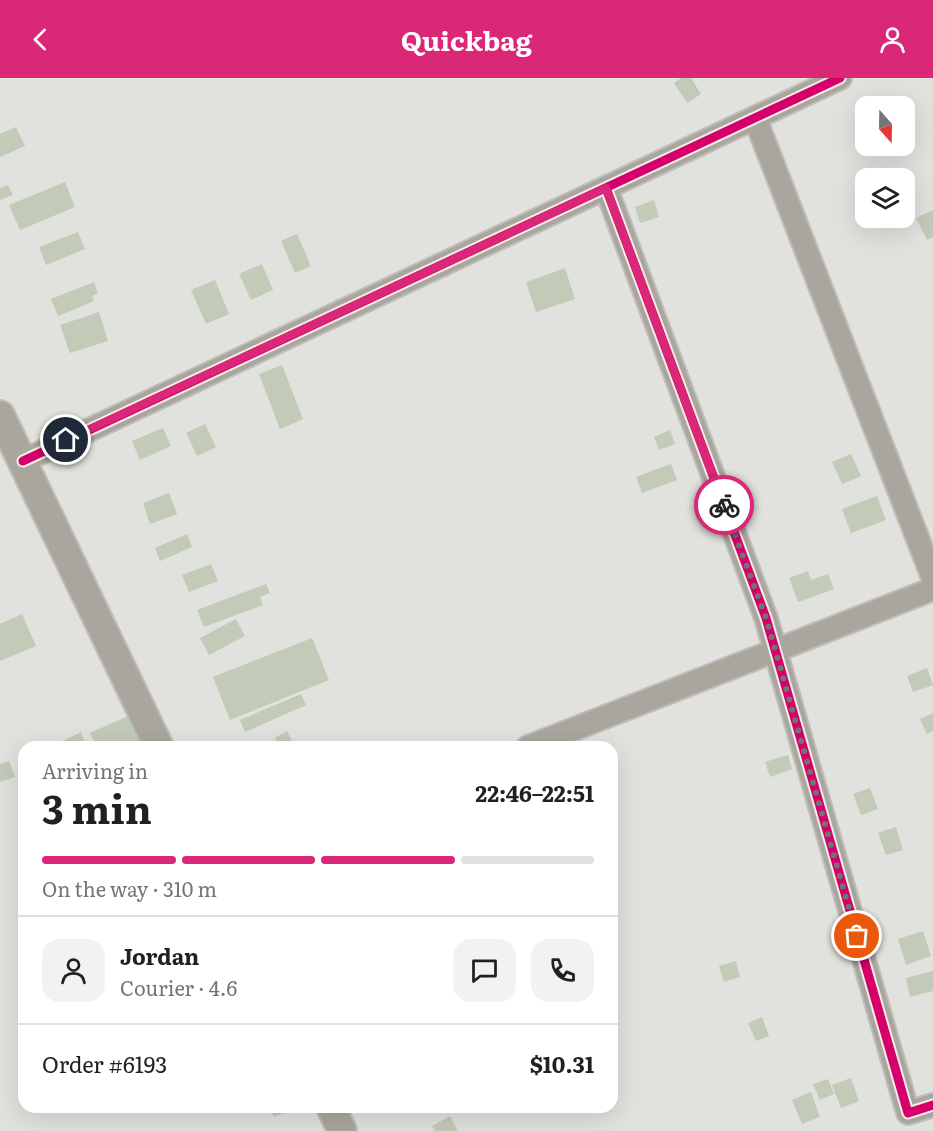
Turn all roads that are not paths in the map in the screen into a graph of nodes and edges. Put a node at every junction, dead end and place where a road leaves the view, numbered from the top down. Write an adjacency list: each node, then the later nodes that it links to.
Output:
1 (840, 78): 2 (street)
2 (755, 118): 3 (street); 6 (street)
3 (606, 188): 5 (street); 8 (street)
4 (0, 414): 5 (street)
5 (23, 460): 9 (street)
6 (933, 578)
7 (933, 589): 8 (street)
8 (775, 650): 10 (street); 11 (street)
9 (156, 741)
10 (544, 741)
11 (933, 1105)
12 (334, 1113): 13 (street)
13 (342, 1131)

